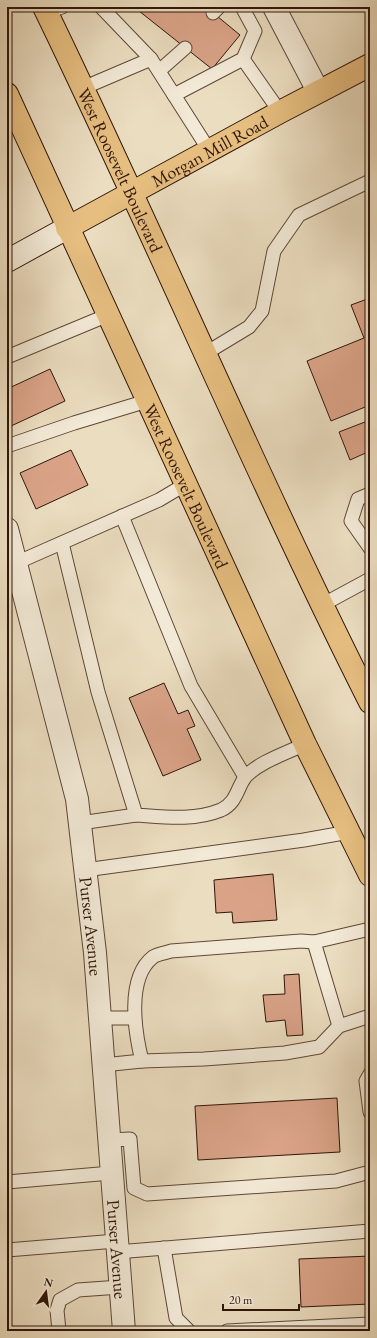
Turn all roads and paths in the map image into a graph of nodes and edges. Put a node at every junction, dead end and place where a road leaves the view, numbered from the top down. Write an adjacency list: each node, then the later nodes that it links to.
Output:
1 (242, 7): 7 (lane)
2 (274, 7): 11 (street)
3 (51, 9): 10 (main road, West Roosevelt Boulevard)
4 (108, 10): 6 (lane)
5 (185, 48): 9 (lane)
6 (151, 59): 9 (lane); 10 (lane)
7 (243, 59): 13 (lane); 14 (lane)
8 (370, 65): 11 (main road, Morgan Mill Road)
9 (159, 71): 13 (lane)
10 (84, 88): 17 (main road, West Roosevelt Boulevard)
11 (318, 92): 14 (main road, Morgan Mill Road)
12 (7, 94): 18 (main road, West Roosevelt Boulevard)
13 (174, 95): 15 (lane)
14 (280, 112): 15 (main road, Morgan Mill Road)
15 (209, 150): 17 (main road, Morgan Mill Road)
16 (370, 181): 21 (lane)
17 (132, 192): 18 (main road, Morgan Mill Road); 21 (main road, West Roosevelt Boulevard)
18 (67, 228): 19 (street, Morgan Mill Road); 20 (main road, West Roosevelt Boulevard)
19 (7, 261)
20 (108, 315): 22 (lane); 23 (main road, West Roosevelt Boulevard)
21 (206, 353): 33 (main road, West Roosevelt Boulevard)
22 (7, 357)
23 (147, 401): 24 (lane); 25 (main road, West Roosevelt Boulevard)
24 (7, 445)
25 (186, 484): 27 (lane); 36 (main road, West Roosevelt Boulevard)
26 (370, 494): 30 (lane)
27 (122, 516): 29 (lane); 37 (lane)
28 (7, 529): 31 (street, Purser Avenue)
29 (62, 543): 31 (lane); 38 (lane)
30 (370, 548)
31 (16, 563): 39 (street, Purser Avenue)
32 (370, 579): 33 (lane)
33 (322, 605): 34 (main road, West Roosevelt Boulevard)
34 (363, 673): 35 (main road, West Roosevelt Boulevard)
35 (370, 702)
36 (305, 744): 37 (lane); 40 (main road, West Roosevelt Boulevard)
37 (245, 777): 38 (lane)
38 (136, 814): 39 (lane)
39 (80, 823): 41 (street, Purser Avenue)
40 (349, 832): 41 (lane); 42 (main road, West Roosevelt Boulevard)
41 (85, 870): 46 (street, Purser Avenue)
42 (370, 875)
43 (370, 929): 44 (lane)
44 (314, 942): 47 (lane); 48 (lane)
45 (370, 1016): 48 (lane)
46 (100, 1018): 47 (lane); 50 (street, Purser Avenue)
47 (134, 1018): 49 (lane)
48 (339, 1026): 49 (lane)
49 (142, 1061): 50 (lane)
50 (103, 1065): 53 (street, Purser Avenue)
51 (368, 1078): 52 (lane)
52 (370, 1112)
53 (109, 1140): 54 (lane); 55 (street, Purser Avenue)
54 (370, 1172)
55 (111, 1173): 56 (lane); 58 (street, Purser Avenue)
56 (7, 1182)
57 (370, 1231): 59 (lane)
58 (117, 1246): 59 (lane); 60 (lane); 61 (street, Purser Avenue)
59 (164, 1248): 65 (lane)
60 (7, 1250)
61 (120, 1287): 63 (lane); 64 (street, Purser Avenue)
62 (370, 1324): 66 (lane)
63 (59, 1331)
64 (124, 1331)
65 (189, 1331)
66 (227, 1331)

